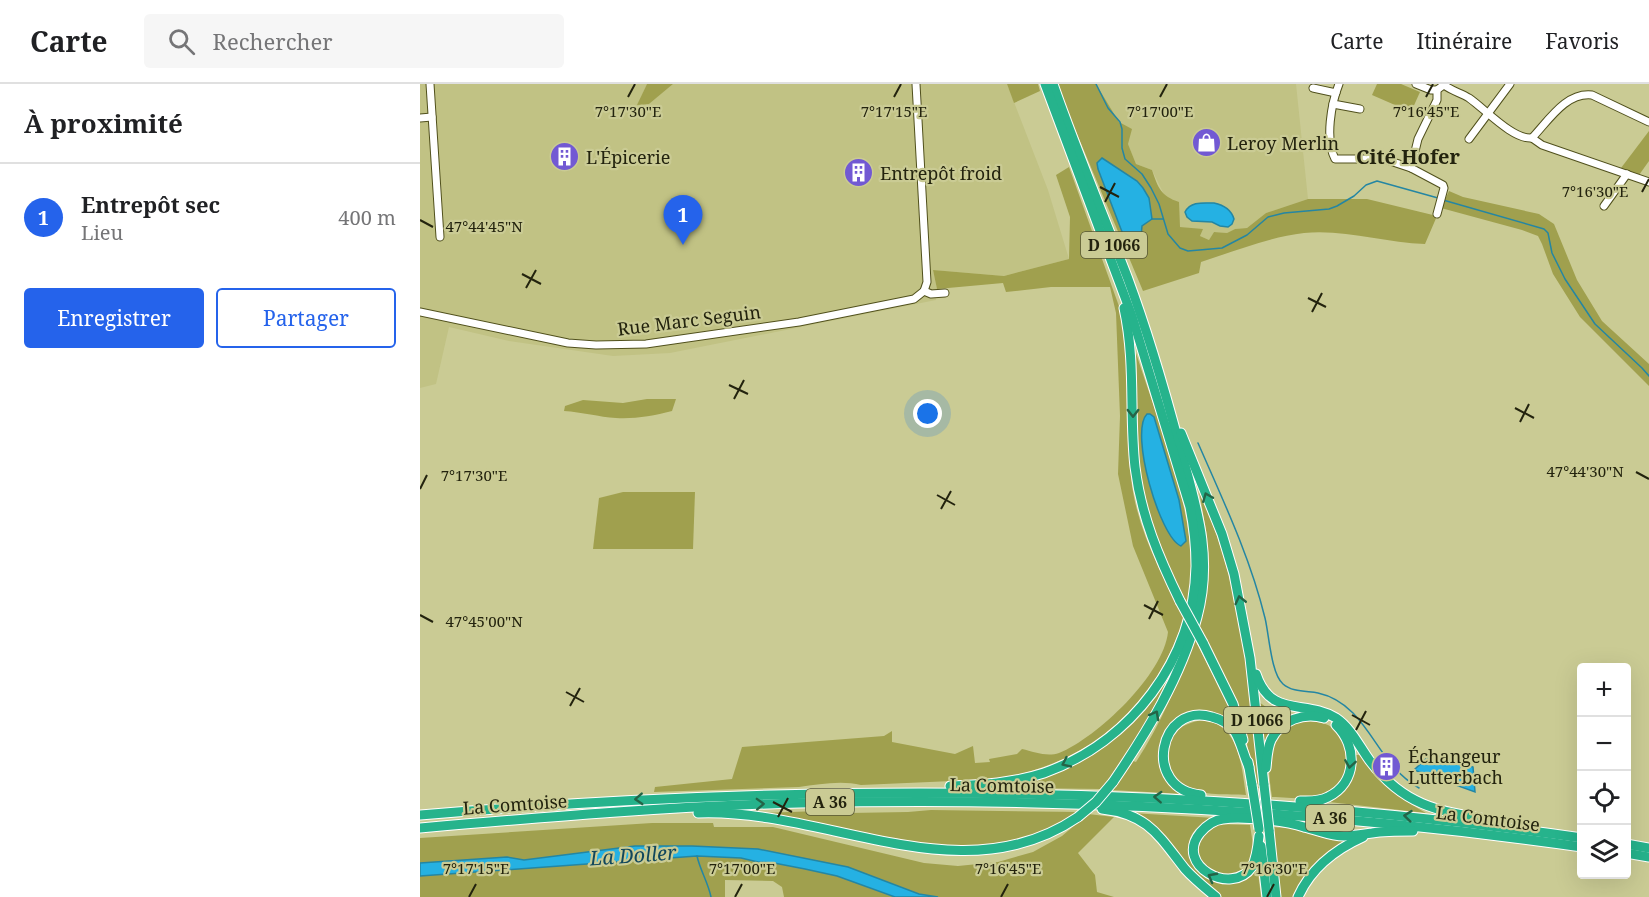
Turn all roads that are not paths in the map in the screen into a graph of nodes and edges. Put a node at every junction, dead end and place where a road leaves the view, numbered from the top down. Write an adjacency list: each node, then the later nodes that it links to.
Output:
1 (430, 84): 15 (street)
2 (915, 84): 27 (street)
3 (1045, 84): 26 (highway, D 1066)
4 (1053, 84): 30 (highway, D 1066)
5 (1339, 84): 11 (street)
6 (1416, 84): 10 (street)
7 (1445, 84): 10 (street); 14 (street)
8 (1510, 84): 14 (street)
9 (1313, 88): 11 (street)
10 (1437, 90): 20 (street)
11 (1336, 93): 12 (street)
12 (1333, 104): 13 (street); 20 (street)
13 (1360, 109)
14 (1488, 112): 18 (street); 19 (street)
15 (432, 117): 16 (street); 25 (street)
16 (420, 118)
17 (1649, 122): 18 (street)
18 (1532, 138): 21 (street)
19 (1469, 139)
20 (1411, 168): 24 (street)
21 (1627, 174): 22 (street); 23 (street)
22 (1649, 182)
23 (1604, 206)
24 (1437, 214)
25 (440, 237)
26 (1119, 285): 32 (highway, D 1066, one-way to 32, bridge); 34 (highway, one-way to 34)
27 (924, 291): 28 (street); 29 (street, Rue Marc Seguin)
28 (945, 293)
29 (420, 312)
30 (1170, 408): 31 (highway, D 1066, one-way to 30); 38 (highway, one-way to 30, bridge)
31 (1251, 658): 33 (highway, D 1066); 42 (highway)
32 (1249, 766): 35 (highway); 43 (highway, D 1066, bridge)
33 (1264, 784): 37 (highway, one-way to 37); 53 (highway, D 1066, bridge)
34 (891, 792): 35 (highway, La Comtoise / A 36, one-way to 34); 39 (highway, La Comtoise / A 36, one-way to 39)
35 (1216, 800): 37 (highway, La Comtoise / A 36)
36 (1079, 803): 38 (highway, La Comtoise / A 36, one-way to 36); 41 (highway, La Comtoise / A 36); 51 (highway)
37 (1286, 805): 42 (highway, La Comtoise / A 36, one-way to 37)
38 (660, 809): 40 (highway, La Comtoise / A 36)
39 (420, 815)
40 (420, 828)
41 (1442, 829): 44 (highway); 47 (highway, La Comtoise / A 36)
42 (1529, 830): 45 (highway, La Comtoise / A 36)
43 (1259, 832): 44 (highway, one-way to 44); 52 (highway, D 1066)
44 (1373, 832): 54 (highway)
45 (1577, 837)
46 (1631, 845): 48 (highway)
47 (1577, 846)
48 (1649, 848)
49 (1631, 854): 50 (highway)
50 (1649, 857)
51 (1216, 897)
52 (1267, 897)
53 (1276, 897)
54 (1298, 897)

